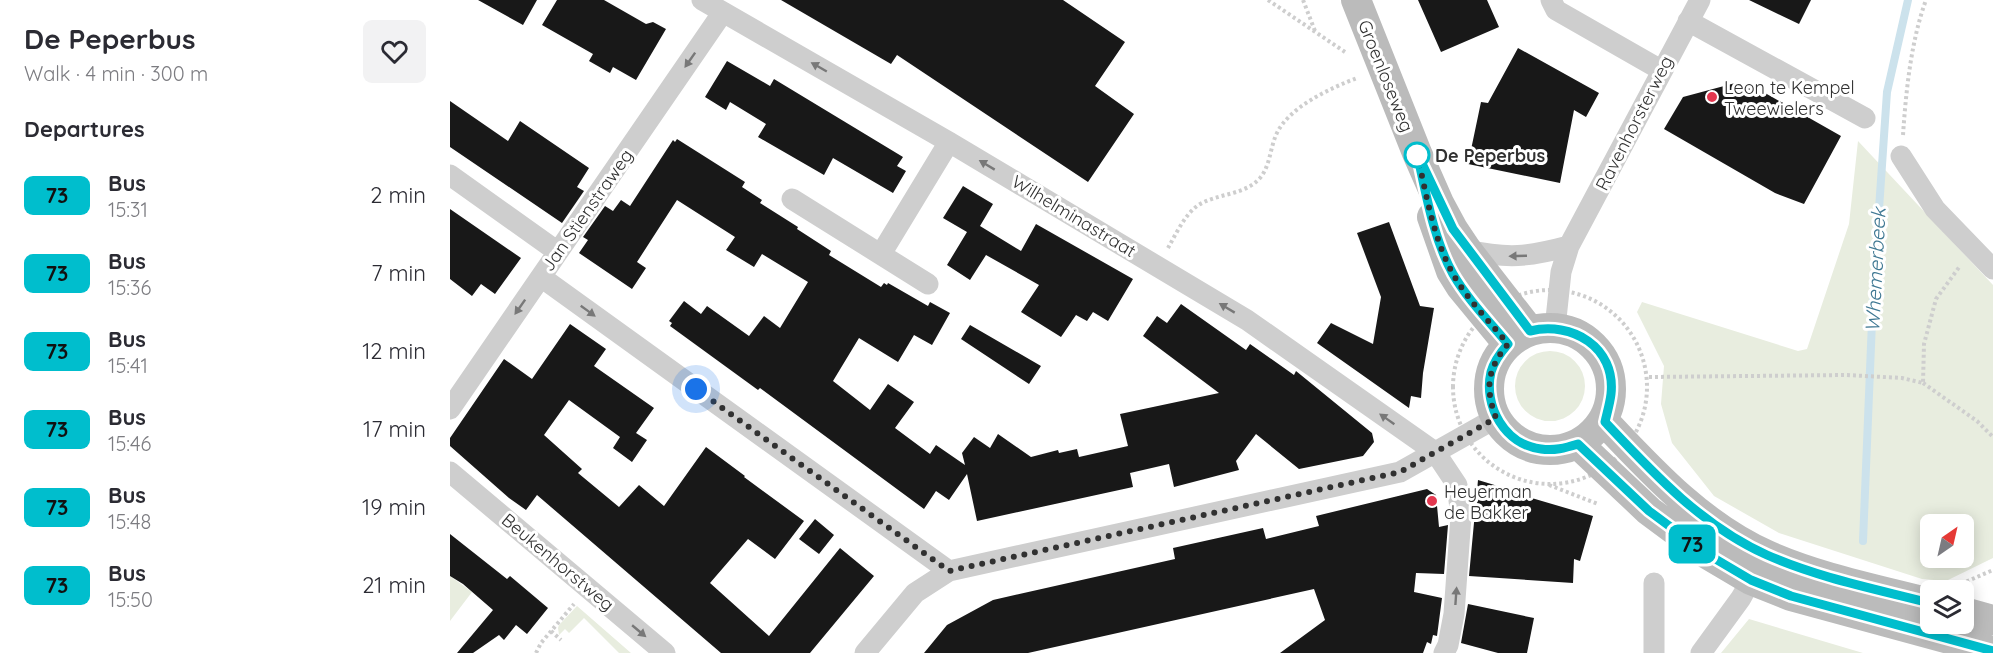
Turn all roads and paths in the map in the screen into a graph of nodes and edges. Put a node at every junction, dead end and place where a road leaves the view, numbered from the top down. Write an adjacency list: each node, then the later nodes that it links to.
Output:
1 (702, 0): 8 (street, Wilhelminastraat)
2 (1268, 0): 10 (path)
3 (1303, 0): 10 (path)
4 (1356, 0): 16 (main road, Groenloseweg)
5 (1551, 0): 12 (street)
6 (1700, 0): 9 (street, Ravenhorsterweg)
7 (1926, 0): 17 (path)
8 (723, 12): 15 (street, Wilhelminastraat, one-way to 8); 23 (street, Jan Stienstraweg, one-way to 23)
9 (1688, 21): 12 (street, Ravenhorsterweg); 14 (street)
10 (1316, 32): 11 (path)
11 (1350, 56)
12 (1661, 70): 20 (street, Ravenhorsterweg)
13 (1358, 77): 25 (path)
14 (1865, 118)
15 (949, 142): 24 (street); 25 (street, Wilhelminastraat, one-way to 15)
16 (1417, 153): 22 (main road, Groenloseweg); 30 (main road, Groenloseweg)
17 (1901, 156): 21 (street)
18 (450, 175): 23 (street)
19 (792, 198): 24 (street)
20 (1569, 246): 22 (street, one-way to 22); 29 (street, Ravenhorsterweg)
21 (1975, 249): 26 (street); 32 (path)
22 (1467, 250): 30 (main road, Groenloseweg)
23 (558, 252): 27 (street, Jan Stienstraweg)
24 (881, 254): 28 (street)
25 (1158, 266): 40 (street, Wilhelminastraat, one-way to 25)
26 (1993, 269)
27 (541, 277): 33 (street, Jan Stienstraweg, one-way to 33); 44 (street, one-way to 44)
28 (928, 284)
29 (1558, 290): 30 (street, Ravenhorsterweg); 31 (path)
30 (1531, 334): 34 (main road); 35 (main road)
31 (1649, 377): 32 (path); 36 (path)
32 (1923, 383): 38 (path)
33 (450, 409)
34 (1496, 418): 37 (street); 39 (main road)
35 (1605, 422): 39 (main road); 49 (main road)
36 (1642, 422)
37 (1466, 435): 40 (street); 42 (path)
38 (1993, 437)
39 (1578, 444): 45 (main road)
40 (1435, 452): 44 (street); 58 (street, one-way to 40)
41 (450, 472): 48 (street, Beukenhorstweg)
42 (1548, 485)
43 (1993, 570): 47 (path)
44 (949, 571): 57 (street)
45 (1751, 580): 54 (main road); 60 (street)
46 (1654, 583): 59 (street)
47 (1974, 587)
48 (589, 588): 52 (path); 56 (street, Beukenhorstweg, one-way to 56)
49 (1920, 600)
50 (1974, 608): 51 (main road)
51 (1993, 620)
52 (551, 631): 53 (path); 55 (path)
53 (561, 640)
54 (1993, 651)
55 (536, 653)
56 (665, 653)
57 (865, 653)
58 (1444, 653)
59 (1654, 653)
60 (1701, 653)

